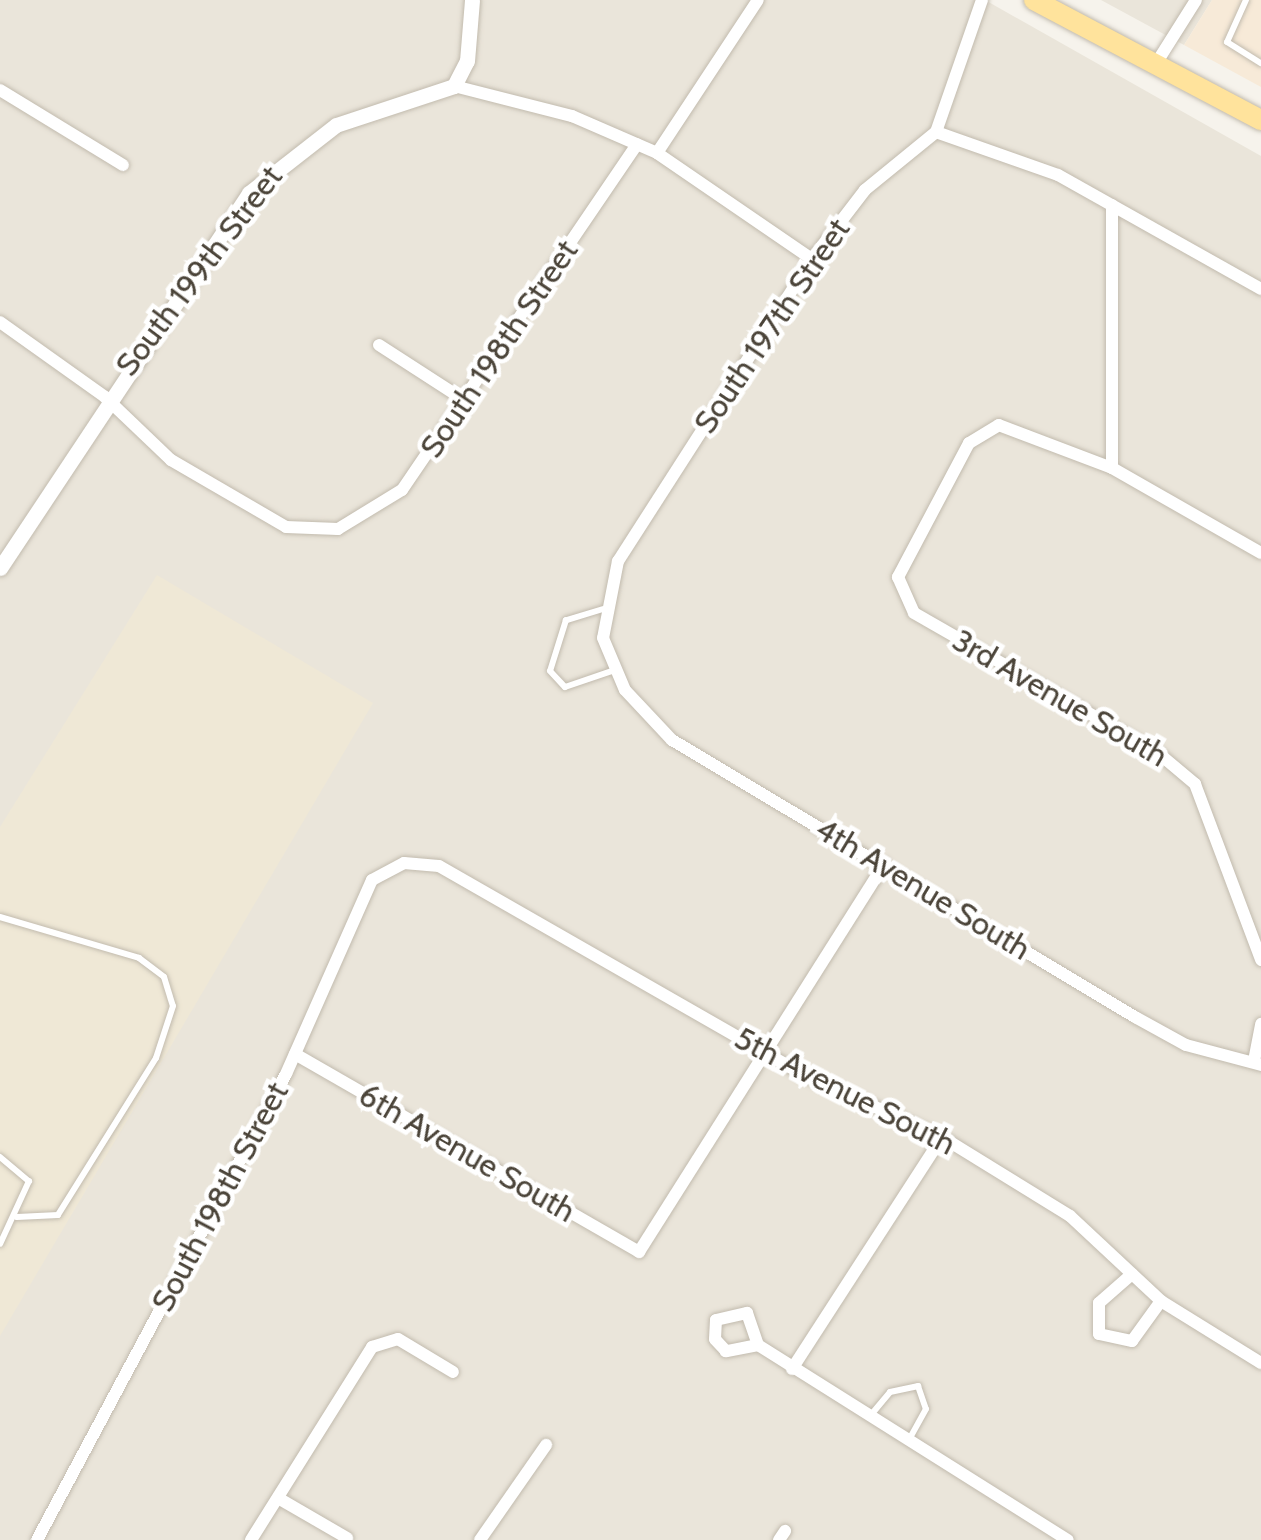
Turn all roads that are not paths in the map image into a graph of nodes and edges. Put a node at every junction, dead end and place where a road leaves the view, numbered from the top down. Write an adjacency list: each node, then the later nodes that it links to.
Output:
1 (472, 0): 9 (street)
2 (758, 0): 14 (street)
3 (982, 0): 12 (street)
4 (1034, 0): 7 (main road)
5 (1196, 0): 7 (street)
6 (1246, 0): 8 (lane)
7 (1157, 62): 11 (main road)
8 (1261, 63)
9 (454, 86): 13 (street); 21 (street, South 199th Street)
10 (0, 90): 15 (street)
11 (1261, 120)
12 (936, 132): 16 (street); 17 (street, South 197th Street)
13 (637, 144): 14 (street); 22 (street, South 198th Street)
14 (656, 153): 17 (street)
15 (123, 165)
16 (1112, 205): 18 (street); 23 (street)
17 (812, 259): 26 (street, South 197th Street)
18 (1261, 289)
19 (0, 322): 21 (street)
20 (379, 345): 22 (street)
21 (105, 397): 22 (street, South 198th Street); 25 (street, South 199th Street)
22 (468, 402)
23 (1112, 468): 24 (street); 31 (street, 3rd Avenue South)
24 (1261, 553)
25 (0, 568)
26 (603, 609): 27 (street, South 197th Street); 27 (lane)
27 (616, 670): 29 (street, 4th Avenue South)
28 (404, 863): 33 (street, South 198th Street); 34 (street, 5th Avenue South)
29 (884, 864): 34 (street); 35 (street, 4th Avenue South)
30 (0, 917): 38 (lane)
31 (1261, 960)
32 (1261, 1024): 35 (street)
33 (296, 1054): 34 (street, 6th Avenue South); 52 (street, South 198th Street)
34 (769, 1055): 36 (street, 5th Avenue South)
35 (1258, 1063)
36 (942, 1138): 40 (street, 5th Avenue South); 44 (street)
37 (0, 1157): 38 (lane)
38 (17, 1218): 39 (lane)
39 (0, 1244)
40 (1132, 1274): 41 (street, 5th Avenue South); 41 (street)
41 (1161, 1301): 43 (street, 5th Avenue South)
42 (758, 1345): 44 (street)
43 (1261, 1363)
44 (792, 1369): 46 (street)
45 (453, 1372): 49 (street)
46 (870, 1417): 47 (street); 47 (lane)
47 (908, 1441): 50 (street)
48 (546, 1445): 54 (street)
49 (278, 1498): 51 (street); 53 (street)
50 (1052, 1536): 55 (street)
51 (347, 1538)
52 (37, 1540)
53 (251, 1540)
54 (480, 1540)
55 (1068, 1540)

